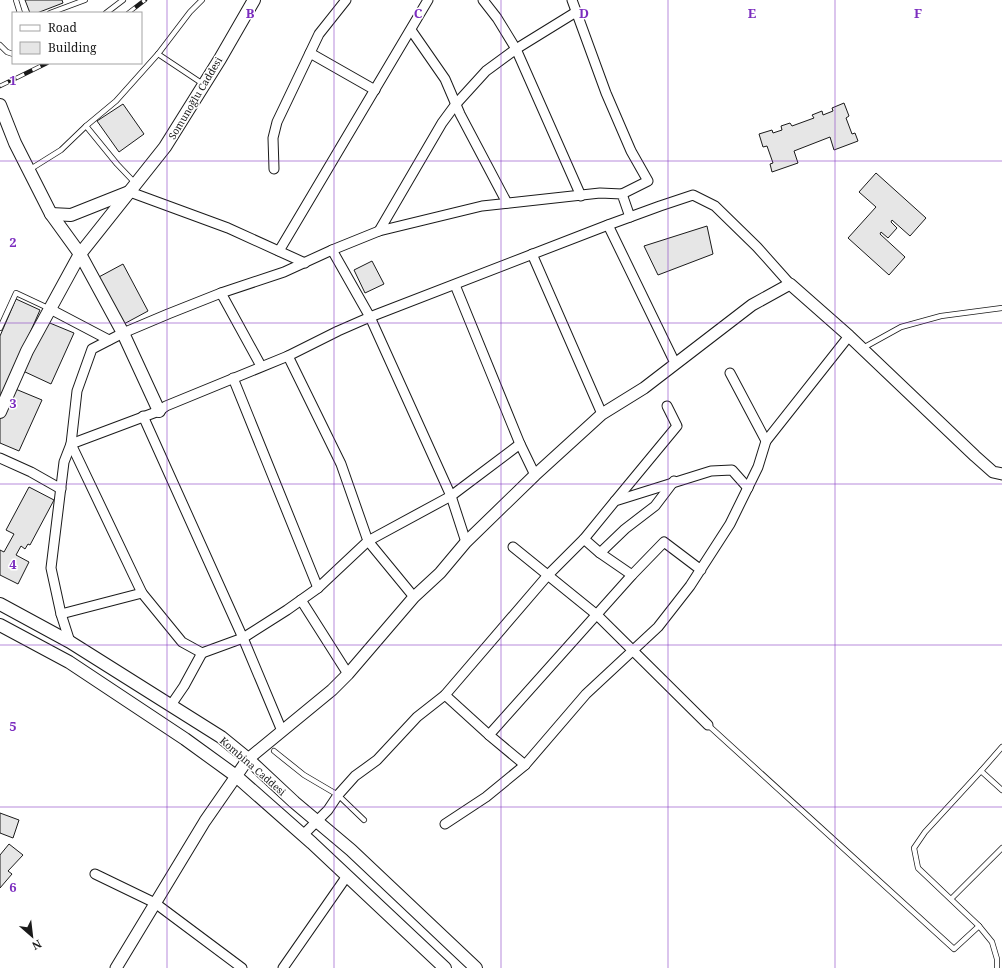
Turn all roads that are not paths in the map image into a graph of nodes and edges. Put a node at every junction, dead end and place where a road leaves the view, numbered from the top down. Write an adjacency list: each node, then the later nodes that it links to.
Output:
1 (16, 0): 11 (lane)
2 (85, 0): 10 (lane)
3 (123, 0): 13 (lane)
4 (202, 0): 20 (lane)
5 (254, 0): 21 (main road, Somunoğlu Caddesi)
6 (346, 0): 18 (street)
7 (428, 0): 15 (street)
8 (483, 0): 17 (street)
9 (572, 0): 14 (street)
10 (74, 2): 12 (lane)
11 (20, 12)
12 (52, 12)
13 (107, 12)
14 (576, 12): 17 (street); 29 (street)
15 (411, 30): 22 (street); 23 (street)
16 (0, 45): 19 (lane)
17 (516, 49): 23 (street); 30 (street)
18 (310, 53): 22 (street); 26 (street)
19 (12, 54)
20 (158, 54): 21 (lane); 25 (lane)
21 (204, 84): 28 (main road, Somunoğlu Caddesi)
22 (375, 90): 37 (street)
23 (456, 104): 31 (street); 35 (street)
24 (0, 105): 27 (main road)
25 (86, 126): 27 (lane); 28 (lane)
26 (274, 169)
27 (29, 171): 32 (main road)
28 (133, 188): 32 (main road); 37 (street); 38 (main road, Somunoğlu Caddesi)
29 (622, 194): 30 (street); 33 (street)
30 (581, 196): 31 (street)
31 (507, 203): 35 (street)
32 (51, 214): 38 (main road)
33 (630, 217): 34 (street); 41 (street)
34 (608, 225): 39 (street); 53 (street)
35 (380, 231): 36 (street)
36 (332, 250): 40 (street); 46 (street)
37 (279, 251): 40 (street)
38 (80, 254): 45 (main road, Somunoğlu Caddesi); 48 (main road)
39 (532, 254): 42 (street); 60 (street)
40 (306, 263): 43 (street)
41 (790, 284): 49 (street); 53 (street)
42 (455, 285): 46 (street); 64 (street)
43 (221, 293): 48 (street); 54 (street)
44 (1002, 308): 51 (lane)
45 (50, 309): 47 (lane); 50 (street); 59 (main road, Somunoğlu Caddesi)
46 (370, 317): 52 (street); 71 (street)
47 (0, 328)
48 (123, 333): 50 (street); 58 (main road)
49 (849, 336): 51 (street); 62 (street)
50 (109, 340): 63 (street)
51 (862, 348): 67 (street)
52 (288, 356): 54 (street); 74 (street)
53 (675, 363): 60 (street)
54 (261, 366): 56 (street)
55 (730, 373): 62 (street)
56 (233, 378): 58 (street); 81 (street)
57 (667, 406): 72 (street)
58 (159, 411): 61 (street)
59 (0, 412)
60 (602, 414): 66 (street)
61 (142, 416): 63 (street); 89 (street)
62 (766, 442): 69 (street)
63 (72, 444): 70 (street); 82 (street)
64 (520, 444): 66 (street); 71 (street)
65 (0, 458): 70 (street)
66 (535, 474): 75 (street)
67 (1002, 474)
68 (674, 482): 69 (street); 72 (street); 77 (street)
69 (748, 488): 78 (street)
70 (61, 489): 86 (street)
71 (451, 496): 74 (street); 75 (street)
72 (615, 500): 73 (street)
73 (584, 539): 77 (street); 79 (street)
74 (368, 541): 81 (street); 83 (street)
75 (466, 542): 83 (street)
76 (513, 547): 79 (street)
77 (600, 553): 80 (street)
78 (701, 570): 80 (street); 91 (street)
79 (548, 575): 87 (street); 94 (street)
80 (632, 575): 87 (street)
81 (318, 588): 84 (street)
82 (142, 593): 86 (street); 92 (street)
83 (414, 597): 93 (street)
84 (301, 600): 89 (street); 93 (street)
85 (0, 604): 90 (main road, Kombina Caddesi)
86 (60, 614): 90 (street)
87 (597, 615): 91 (street); 98 (street)
88 (0, 625): 104 (main road, Kombina Caddesi)
89 (243, 638): 92 (street); 97 (street)
90 (70, 642): 95 (main road, Kombina Caddesi)
91 (633, 650): 96 (street); 102 (street)
92 (202, 653): 95 (street)
93 (348, 674): 97 (street)
94 (444, 695): 98 (street); 106 (street)
95 (171, 705): 101 (main road, Kombina Caddesi)
96 (708, 725): 116 (lane)
97 (282, 731): 101 (street)
98 (489, 735): 102 (street)
99 (1002, 747): 103 (lane)
100 (274, 751): 106 (lane)
101 (248, 759): 104 (street); 108 (main road, Kombina Caddesi)
102 (525, 765): 109 (street)
103 (981, 771): 105 (lane); 114 (lane)
104 (236, 776): 110 (main road, Kombina Caddesi); 115 (street)
105 (1002, 790)
106 (338, 795): 107 (lane); 108 (street)
107 (364, 820)
108 (316, 821): 110 (street); 121 (main road, Kombina Caddesi)
109 (445, 824)
110 (303, 835): 113 (main road, Kombina Caddesi)
111 (1002, 848): 114 (lane)
112 (95, 874): 115 (street)
113 (346, 876): 119 (street); 120 (main road, Kombina Caddesi)
114 (951, 899): 116 (lane)
115 (155, 903): 117 (street); 118 (street)
116 (979, 926): 122 (lane)
117 (116, 968)
118 (242, 968)
119 (283, 968)
120 (445, 968)
121 (476, 968)
122 (996, 968)

